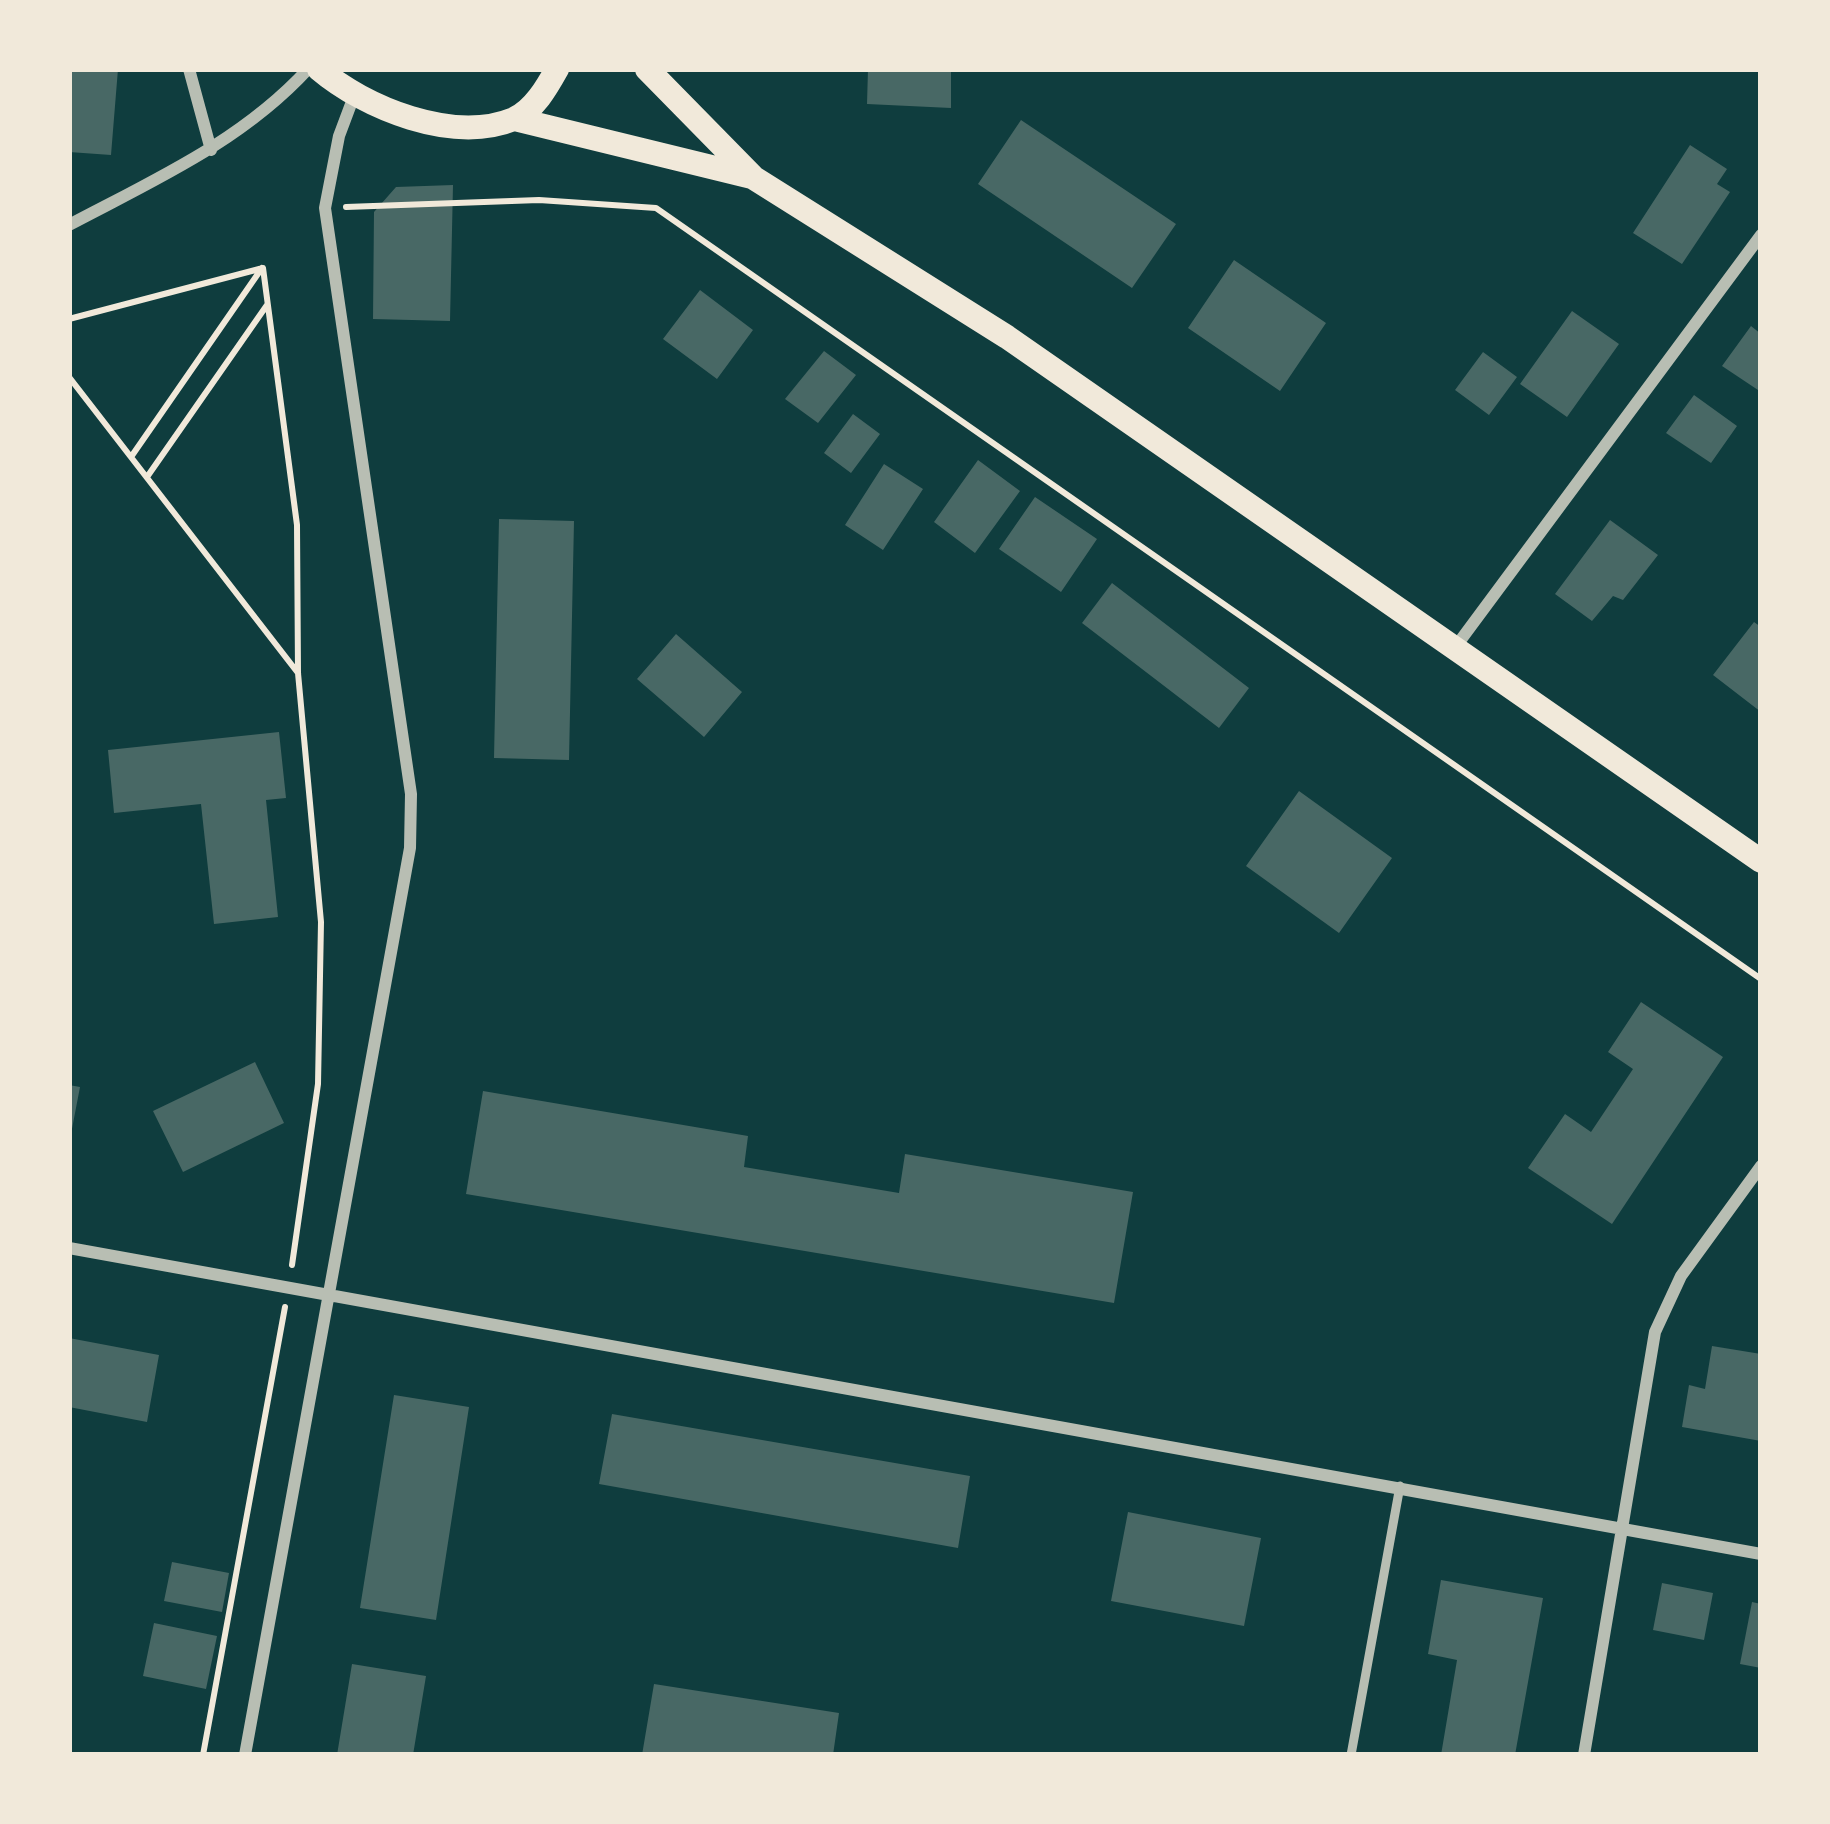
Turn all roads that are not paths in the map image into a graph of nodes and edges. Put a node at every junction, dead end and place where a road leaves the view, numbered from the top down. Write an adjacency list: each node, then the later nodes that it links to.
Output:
1 (189, 69): 8 (street)
2 (308, 69): 8 (street)
3 (320, 69): 6 (main road)
4 (557, 69): 7 (main road)
5 (647, 69): 9 (main road)
6 (354, 96): 7 (main road); 16 (street)
7 (515, 118): 9 (main road)
8 (211, 150): 10 (street)
9 (754, 178): 12 (main road)
10 (69, 225)
11 (1761, 235): 12 (street)
12 (1454, 650): 13 (main road)
13 (1761, 861)
14 (1761, 1166): 18 (street)
15 (69, 1248): 16 (street)
16 (330, 1294): 17 (street); 20 (street)
17 (1400, 1486): 18 (street); 21 (lane)
18 (1624, 1526): 19 (street); 22 (street)
19 (1761, 1554)
20 (244, 1755)
21 (1351, 1755)
22 (1584, 1755)

